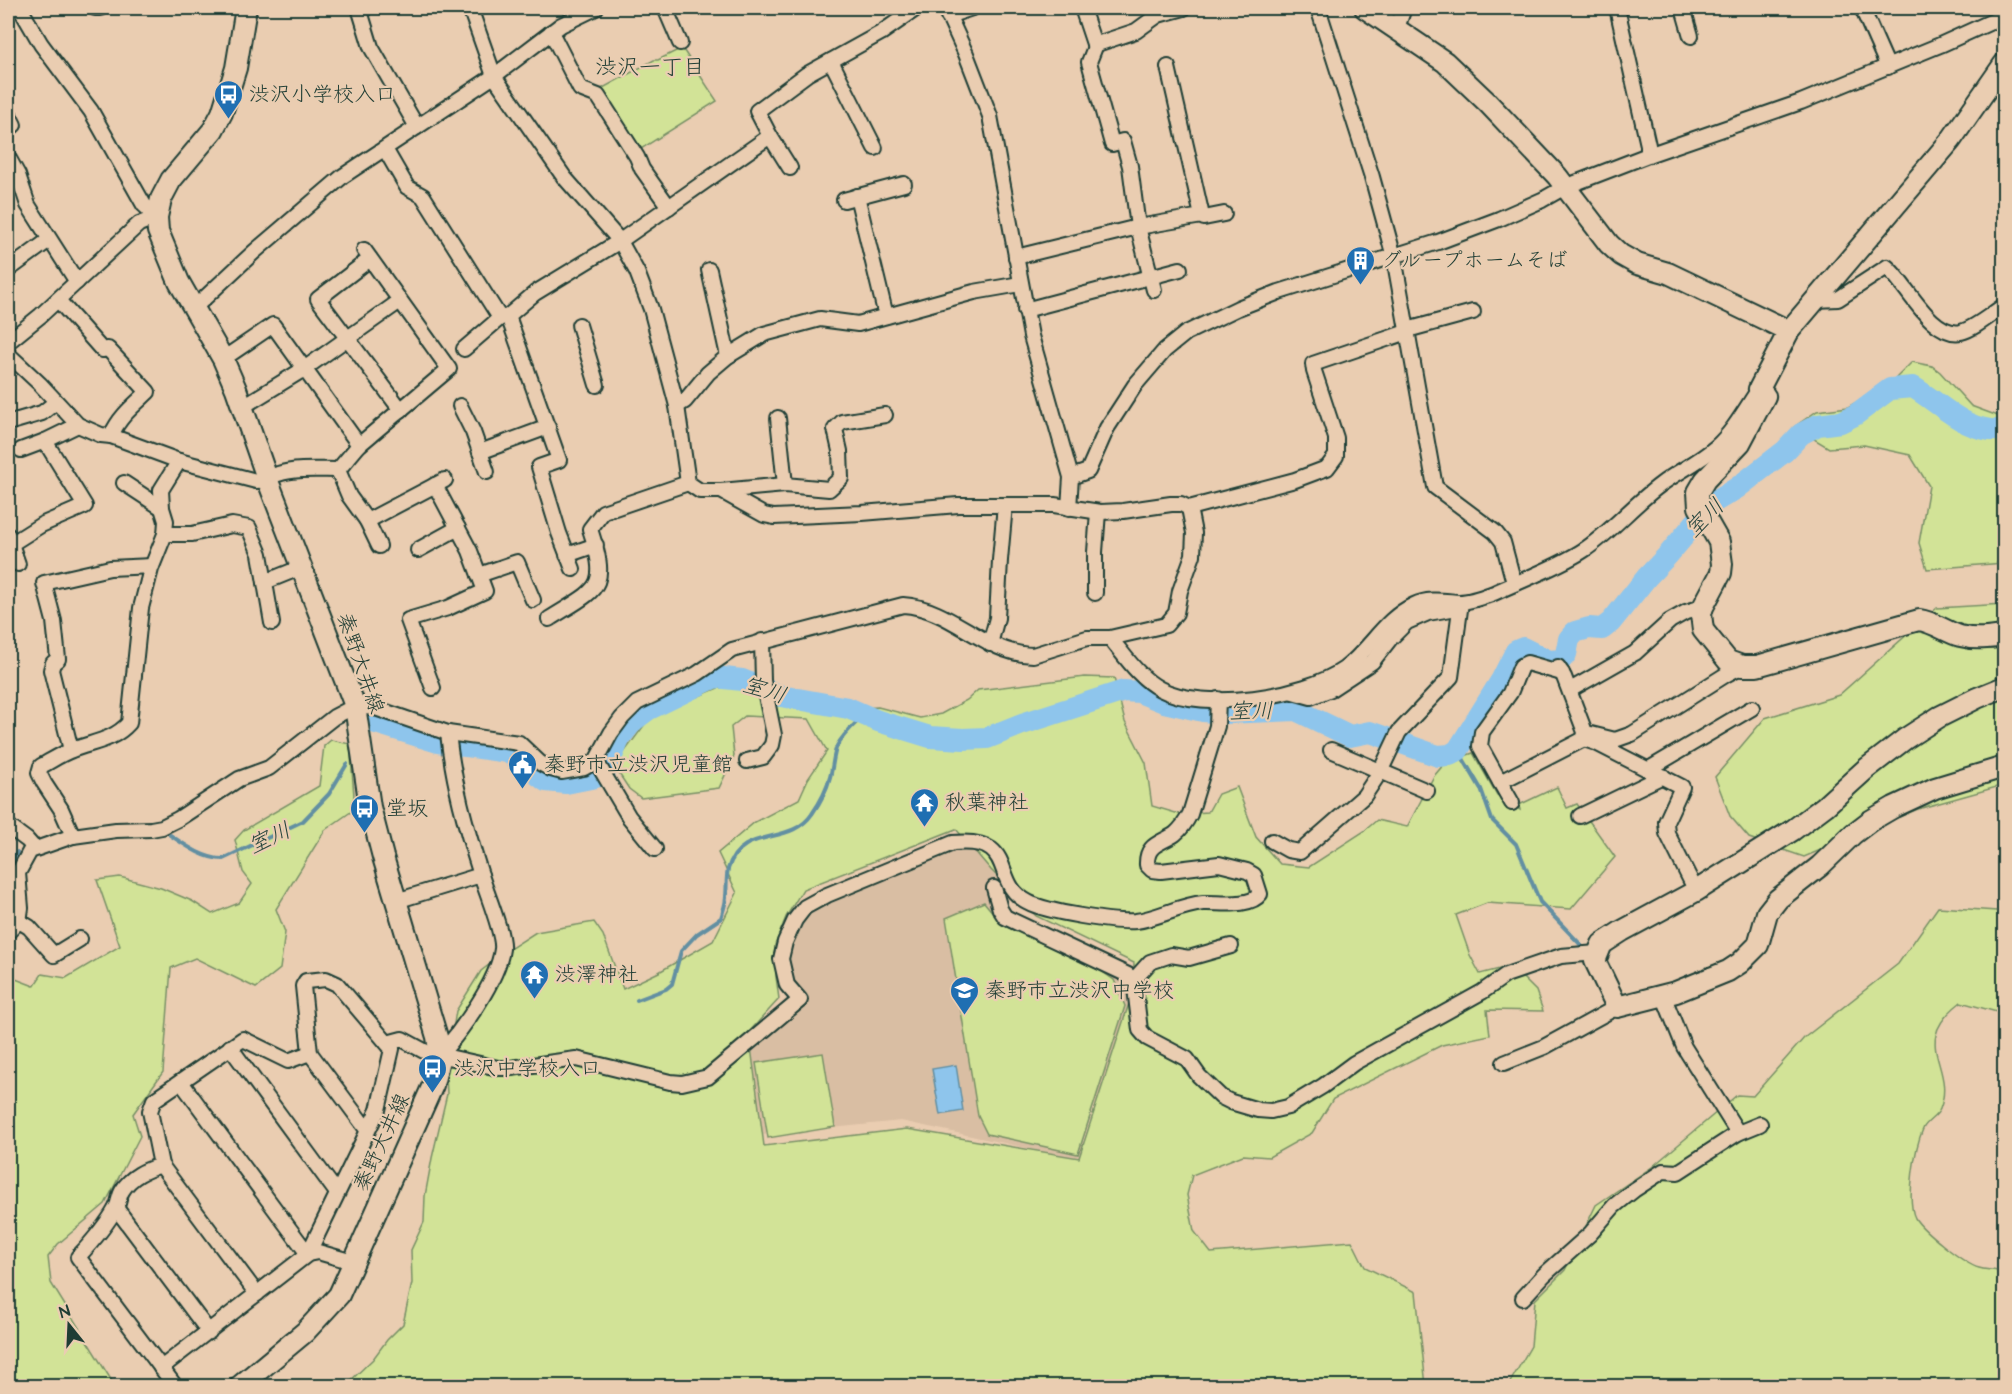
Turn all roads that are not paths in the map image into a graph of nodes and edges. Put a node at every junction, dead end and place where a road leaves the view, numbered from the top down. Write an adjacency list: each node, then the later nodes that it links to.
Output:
1 (20, 8): 46 (street)
2 (95, 8): 3 (street)
3 (101, 8)
4 (246, 8): 46 (street)
5 (470, 8): 31 (street)
6 (596, 8): 23 (street)
7 (665, 8): 25 (street)
8 (917, 8): 27 (street)
9 (972, 8): 20 (street)
10 (1082, 8): 26 (street)
11 (1184, 8): 19 (street)
12 (1318, 8): 51 (street)
13 (1365, 8): 22 (street)
14 (1404, 8): 22 (street)
15 (1617, 8): 38 (street)
16 (1683, 8): 24 (street)
17 (1862, 8): 30 (street)
18 (360, 11): 33 (street)
19 (1157, 11): 26 (street)
20 (946, 12): 50 (street)
21 (2004, 16): 30 (street)
22 (1397, 28): 42 (street)
23 (551, 32): 31 (street); 43 (street)
24 (1691, 36)
25 (680, 43)
26 (1094, 45): 47 (street)
27 (831, 61): 35 (street); 36 (street)
28 (2004, 64): 60 (street)
29 (1168, 67): 45 (street)
30 (1888, 67): 38 (street)
31 (494, 76): 33 (street); 49 (street)
32 (8, 113): 34 (street)
33 (417, 128): 37 (street)
34 (8, 129)
35 (770, 136): 40 (street); 43 (street)
36 (875, 148)
37 (385, 149): 62 (street); 66 (street)
38 (1648, 154): 42 (street)
39 (8, 157): 48 (street)
40 (790, 168)
41 (904, 184): 65 (street)
42 (1565, 187): 51 (street); 69 (street)
43 (669, 207): 49 (street)
44 (1224, 214): 45 (street)
45 (1202, 216): 47 (street)
46 (157, 217): 55 (street); 62 (street, 秦野大井線)
47 (1138, 227): 50 (street); 56 (street)
48 (50, 240): 53 (street); 55 (street)
49 (620, 241): 66 (street); 81 (street)
50 (1016, 257): 57 (street)
51 (1394, 257): 68 (street); 97 (street)
52 (1180, 269): 56 (street)
53 (8, 270)
54 (710, 270): 74 (street)
55 (77, 282): 58 (street)
56 (1152, 283): 63 (street)
57 (1020, 284): 63 (street); 65 (street)
58 (58, 300): 71 (street); 89 (street)
59 (400, 300): 70 (street); 70 (street); 83 (street)
60 (1816, 300): 61 (street); 69 (street)
61 (2004, 306)
62 (194, 308): 75 (street, 秦野大井線)
63 (1025, 310): 97 (street)
64 (1473, 312): 68 (street)
65 (886, 316): 74 (street)
66 (504, 317): 72 (street); 88 (street)
67 (579, 325): 77 (street)
68 (1407, 331): 106 (street); 122 (street)
69 (1789, 331): 78 (street)
70 (348, 339): 76 (street); 83 (street)
71 (8, 342)
72 (464, 349)
73 (8, 354): 79 (street)
74 (728, 356): 81 (street)
75 (223, 359): 76 (street); 82 (street, 秦野大井線)
76 (304, 369): 82 (street); 91 (street)
77 (597, 385)
78 (1759, 389): 122 (street); 126 (street)
79 (56, 402): 86 (street); 87 (street)
80 (460, 406): 93 (street)
81 (677, 406): 100 (street)
82 (242, 407): 98 (street, 秦野大井線)
83 (400, 410): 91 (street)
84 (885, 415): 101 (street)
85 (778, 418): 101 (street)
86 (8, 423)
87 (78, 425): 89 (street); 90 (street)
88 (548, 427): 93 (street); 115 (street)
89 (111, 436): 94 (street)
90 (45, 441): 92 (street); 111 (street)
91 (359, 446): 95 (street)
92 (21, 450)
93 (480, 452): 96 (street)
94 (179, 461): 98 (street); 104 (street)
95 (338, 470): 98 (street); 108 (street)
96 (487, 472)
97 (1071, 477): 105 (street)
98 (268, 480): 118 (street, 秦野大井線)
99 (124, 483): 104 (street)
100 (688, 483): 102 (street); 112 (street)
101 (785, 485): 102 (street)
102 (721, 490): 103 (street)
103 (1005, 505): 105 (street); 132 (street)
104 (162, 508): 110 (street)
105 (1069, 508): 107 (street)
106 (1189, 508): 107 (street); 130 (street)
107 (1098, 512): 123 (street)
108 (367, 521): 109 (street); 113 (street)
109 (458, 528): 114 (street); 120 (street)
110 (165, 534): 117 (street); 121 (street)
111 (9, 540): 116 (street)
112 (596, 545): 115 (street); 127 (street)
113 (379, 546)
114 (418, 550)
115 (567, 555): 119 (street)
116 (18, 564)
117 (152, 566): 142 (street); 142 (street)
118 (302, 567): 121 (street); 138 (street, 秦野大井線)
119 (573, 569)
120 (479, 575): 124 (street); 135 (street)
121 (265, 582): 128 (street)
122 (1514, 583): 125 (street)
123 (1095, 593)
124 (533, 600)
125 (1461, 605): 137 (street); 148 (street)
126 (1703, 607): 133 (street); 136 (street)
127 (549, 619)
128 (272, 623)
129 (2004, 636): 133 (street)
130 (1110, 638): 132 (street); 137 (street)
131 (762, 641): 132 (street); 144 (street); 145 (street)
132 (990, 644)
133 (1742, 666): 141 (street)
134 (2004, 687): 161 (street)
135 (433, 688)
136 (1570, 690): 141 (street); 150 (street)
137 (1218, 703): 160 (street)
138 (355, 706): 140 (street); 155 (street); 162 (street, 秦野大井線)
139 (1752, 708): 147 (street)
140 (449, 735): 145 (street); 159 (street)
141 (1585, 735): 147 (street); 150 (street)
142 (71, 750): 155 (street)
143 (1331, 750): 148 (street)
144 (747, 761)
145 (597, 764): 158 (street)
146 (2004, 766): 169 (street)
147 (1649, 769): 149 (street)
148 (1380, 772): 151 (street); 156 (street)
149 (1663, 776): 153 (street); 161 (street)
150 (1500, 782): 152 (street)
151 (1427, 791)
152 (1512, 803)
153 (1580, 816)
154 (8, 826): 157 (street)
155 (73, 836): 157 (street)
156 (1272, 841)
157 (34, 849): 163 (street)
158 (655, 849)
159 (481, 875): 162 (street); 174 (street)
160 (1009, 882): 168 (street); 174 (street)
161 (1696, 891): 167 (street)
162 (396, 901): 174 (street, 秦野大井線)
163 (19, 921): 164 (street); 165 (street)
164 (8, 932)
165 (80, 939)
166 (1231, 946): 168 (street)
167 (1597, 953): 168 (street); 170 (street)
168 (1132, 982)
169 (1663, 995): 170 (street); 179 (street)
170 (1617, 1006): 175 (street)
171 (387, 1043): 173 (street); 174 (street); 178 (street)
172 (231, 1047): 173 (street); 176 (street); 181 (street)
173 (310, 1053): 178 (street)
174 (441, 1055): 184 (street, 秦野大井線)
175 (1504, 1063)
176 (181, 1082): 180 (street); 183 (street)
177 (1760, 1124): 179 (street)
178 (368, 1131): 181 (street)
179 (1738, 1133): 186 (street)
180 (161, 1165): 182 (street); 185 (street)
181 (337, 1193): 183 (street)
182 (116, 1208): 187 (street); 188 (street)
183 (308, 1254): 184 (street); 185 (street)
184 (353, 1262): 190 (street, 秦野大井線)
185 (257, 1294): 187 (street)
186 (1523, 1298)
187 (209, 1332): 188 (street)
188 (161, 1368): 189 (street)
189 (175, 1386)
190 (240, 1386)

